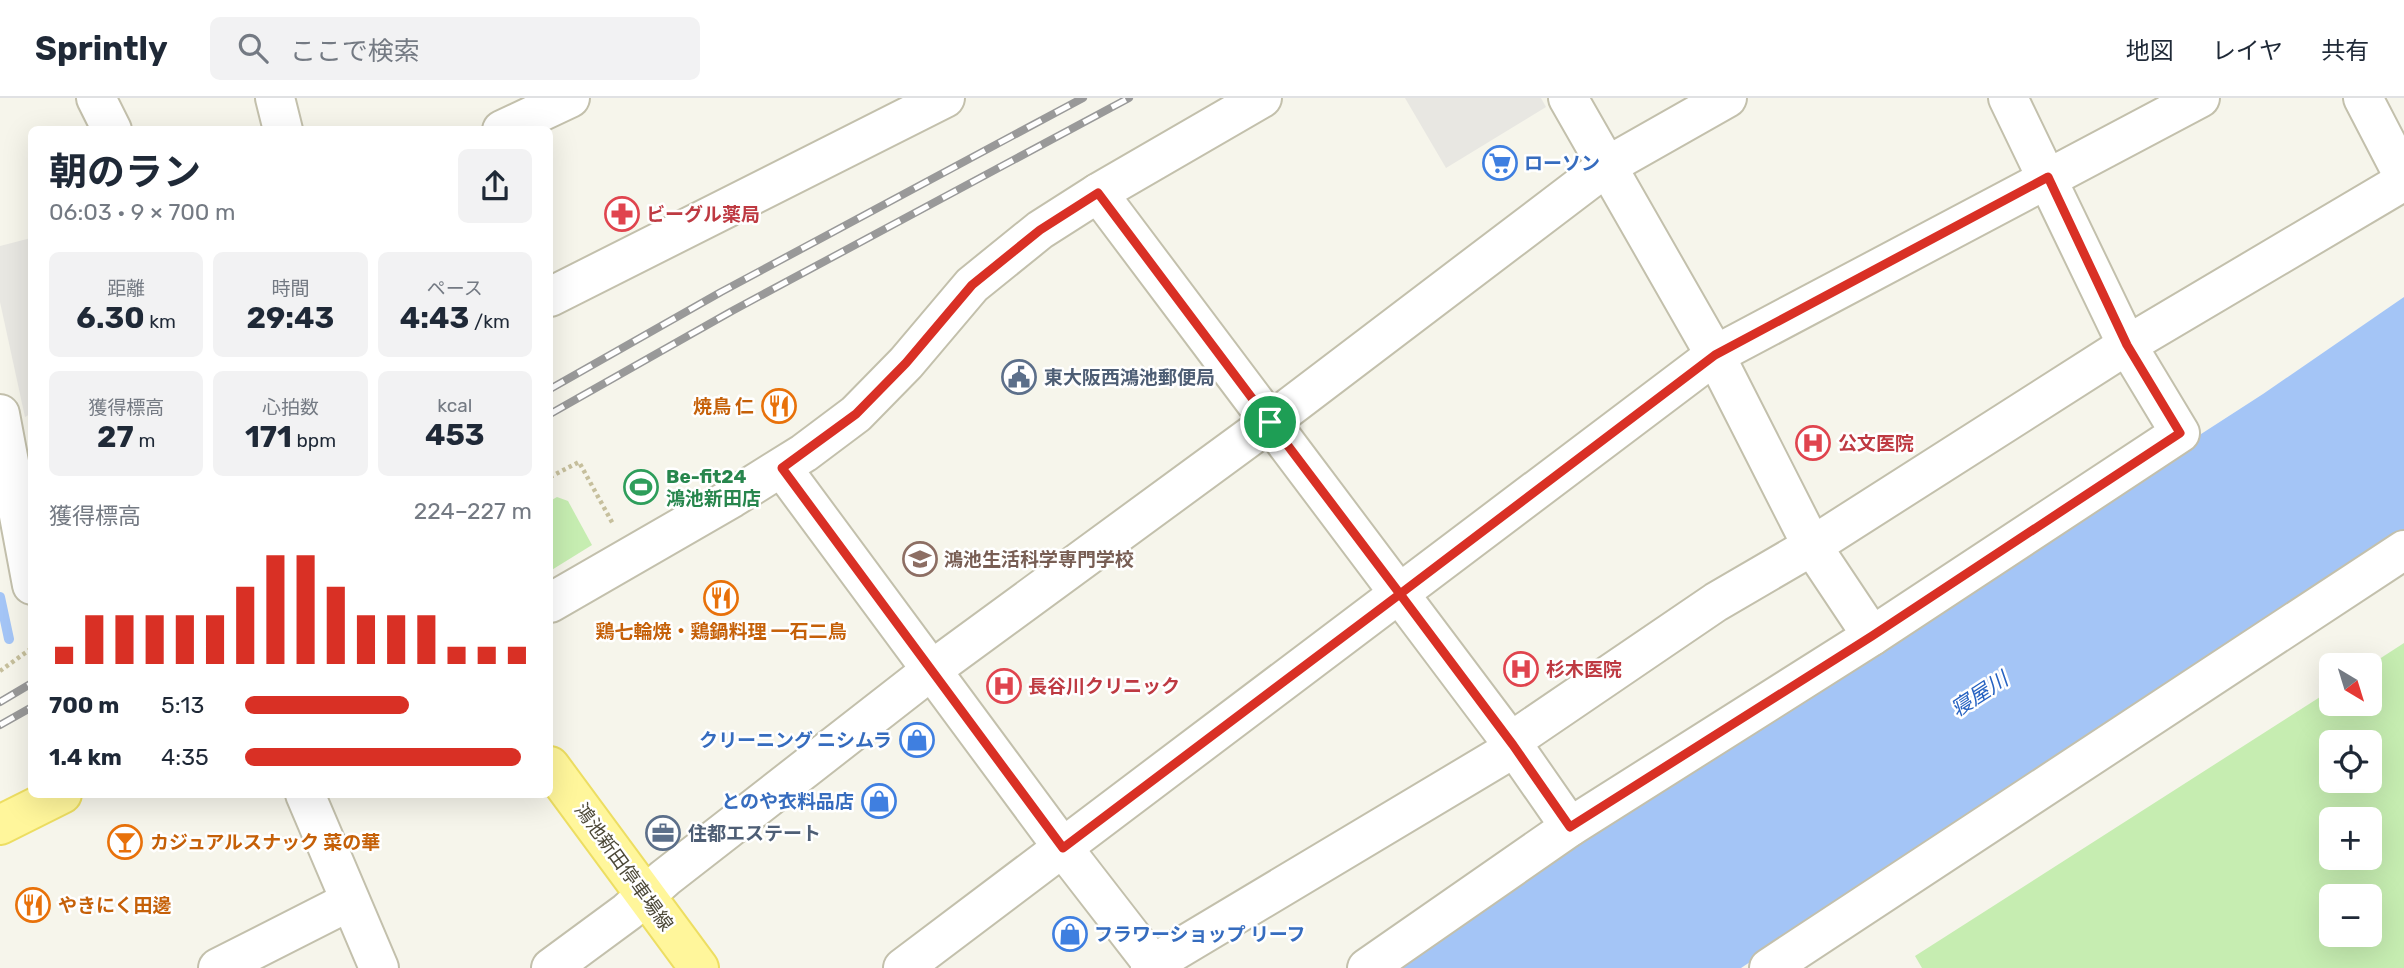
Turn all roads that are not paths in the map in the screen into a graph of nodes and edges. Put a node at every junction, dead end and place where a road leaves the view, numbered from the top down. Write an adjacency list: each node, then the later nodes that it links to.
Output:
1 (96, 98): 11 (street)
2 (275, 98): 12 (street)
3 (570, 98): 13 (street)
4 (945, 98): 18 (street)
5 (1262, 98): 17 (street)
6 (1568, 98): 14 (street)
7 (1727, 98): 14 (street)
8 (2008, 98): 15 (street)
9 (2200, 98): 15 (street)
10 (2363, 98): 16 (street)
11 (110, 126)
12 (282, 126)
13 (510, 126)
14 (1606, 166): 20 (street); 22 (street)
15 (2048, 177): 19 (street); 20 (street)
16 (2404, 179): 19 (street)
17 (1098, 193): 22 (street); 23 (street)
18 (553, 296)
19 (2127, 345): 24 (street); 29 (street)
20 (1715, 355): 24 (street); 27 (street)
21 (0, 414): 26 (street)
22 (1270, 422): 27 (street); 30 (street)
23 (782, 468): 28 (street); 30 (street)
24 (1812, 546): 29 (street); 31 (street)
25 (2404, 550): 47 (street)
26 (28, 564)
27 (1400, 594): 31 (street); 37 (street)
28 (553, 601)
29 (1872, 636): 36 (street)
30 (933, 669): 37 (street); 38 (street)
31 (1513, 745): 36 (street); 40 (street)
32 (553, 770): 38 (main road, 鴻池新田停車場線)
33 (53, 798): 35 (main road)
34 (307, 798): 39 (street)
35 (1, 821)
36 (1570, 827): 46 (street)
37 (1063, 848): 40 (street); 45 (street)
38 (645, 896): 43 (street); 44 (main road, 鴻池新田停車場線)
39 (350, 901): 41 (street); 42 (street)
40 (1153, 967)
41 (218, 968)
42 (379, 968)
43 (551, 968)
44 (699, 968)
45 (903, 968)
46 (1367, 968)
47 (1769, 968)

